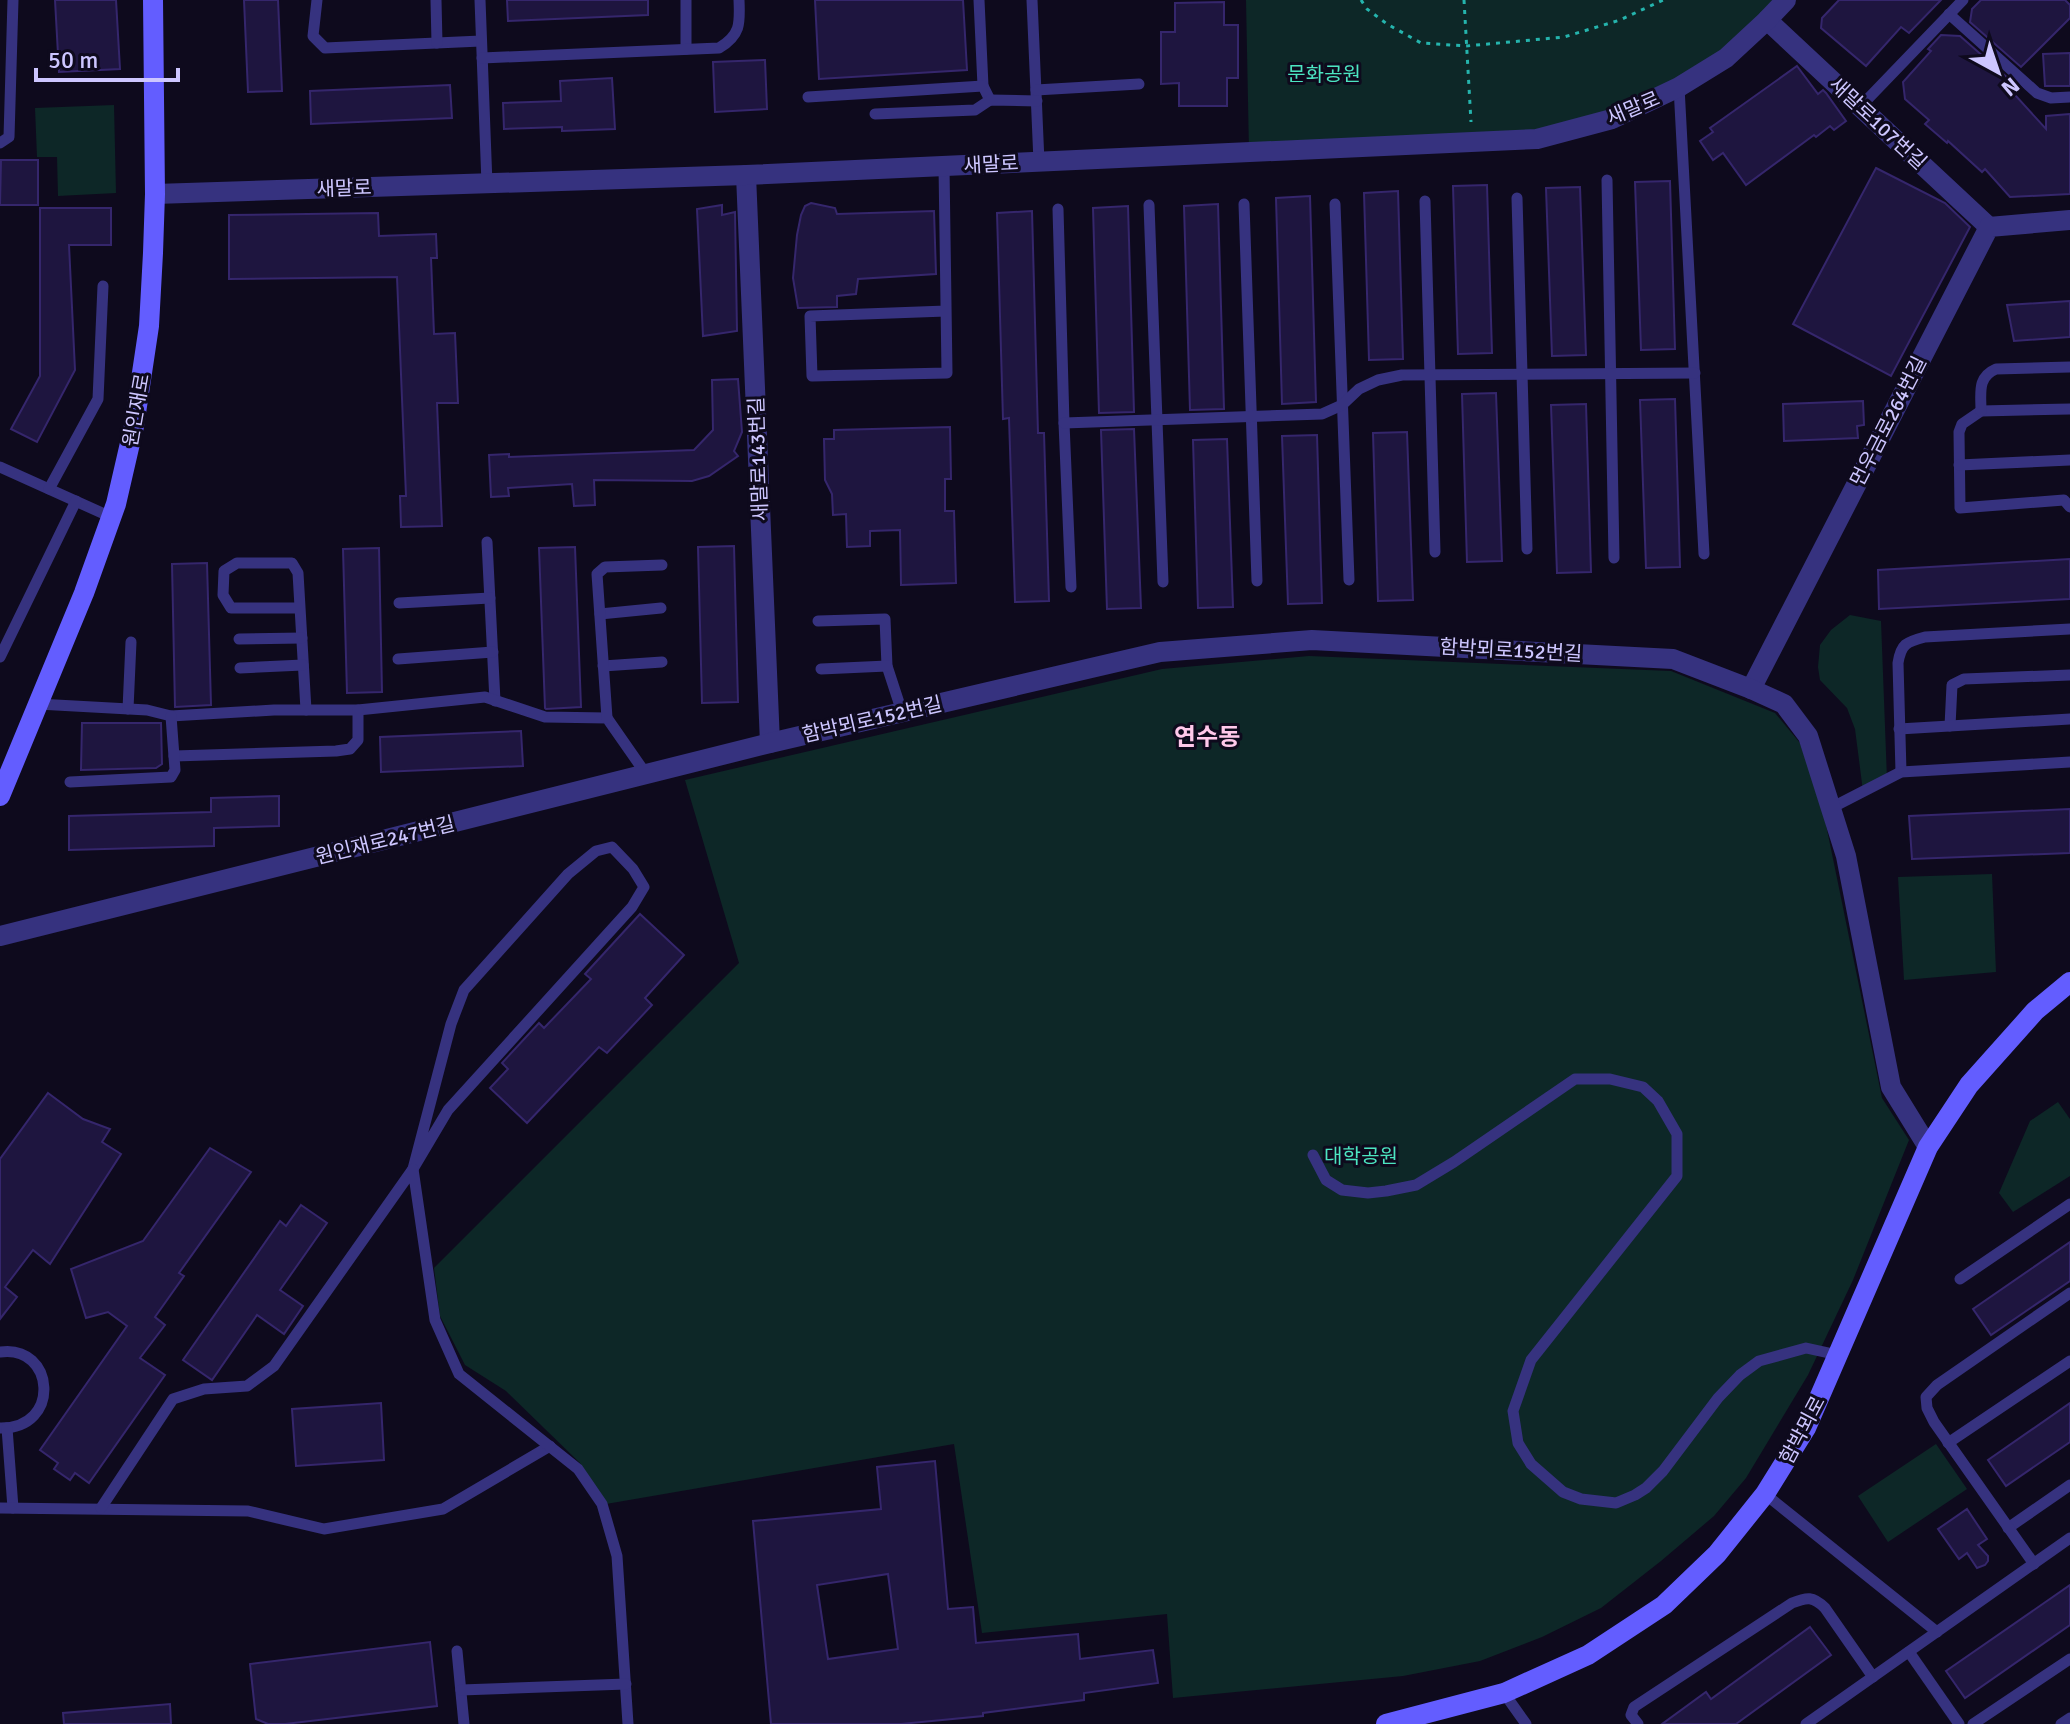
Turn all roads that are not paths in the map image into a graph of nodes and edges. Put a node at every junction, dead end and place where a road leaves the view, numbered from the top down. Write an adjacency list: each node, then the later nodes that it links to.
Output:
1 (13, 0): 27 (lane)
2 (153, 0): 33 (main road, 원인재로)
3 (317, 0): 15 (lane)
4 (436, 0): 15 (lane)
5 (480, 0): 14 (lane)
6 (686, 0): 16 (lane)
7 (739, 0): 16 (lane)
8 (979, 0): 19 (lane)
9 (1032, 0): 21 (lane)
10 (1786, 0): 13 (street, 새말로)
11 (1963, 0): 12 (lane)
12 (1949, 14): 23 (lane); 25 (lane)
13 (1767, 20): 20 (street, 새말로); 25 (street, 새말로107번길)
14 (481, 41): 15 (lane); 17 (lane)
15 (437, 43)
16 (686, 49): 17 (lane)
17 (482, 58): 32 (lane)
18 (1139, 84): 21 (lane)
19 (983, 86): 22 (lane); 24 (lane)
20 (1679, 87): 28 (street, 새말로); 46 (lane)
21 (1036, 96): 24 (lane); 28 (lane)
22 (808, 97)
23 (2070, 97)
24 (990, 100): 26 (lane)
25 (1860, 107): 41 (street, 새말로107번길)
26 (875, 114)
27 (0, 143)
28 (1039, 162): 29 (street, 새말로)
29 (944, 166): 30 (street, 새말로); 43 (lane)
30 (746, 175): 32 (street, 새말로); 104 (street, 새말로143번길)
31 (1607, 180): 45 (lane)
32 (487, 184): 33 (street, 새말로)
33 (155, 194): 61 (main road, 원인재로)
34 (1517, 198): 47 (lane)
35 (1425, 201): 48 (lane)
36 (1244, 204): 52 (lane)
37 (1335, 204): 49 (lane)
38 (1149, 205): 53 (lane)
39 (1058, 209): 54 (lane)
40 (2070, 220): 41 (street)
41 (1989, 227): 92 (street, 먼우금로264번길)
42 (103, 286): 58 (lane)
43 (946, 311): 43 (lane)
44 (2070, 367): 51 (lane)
45 (1610, 373): 46 (lane); 47 (lane); 66 (lane)
46 (1695, 373): 65 (lane)
47 (1521, 374): 48 (lane); 63 (lane)
48 (1429, 375): 49 (lane); 64 (lane)
49 (1342, 405): 52 (lane); 68 (lane)
50 (2070, 409): 51 (lane)
51 (1981, 411): 56 (lane)
52 (1251, 417): 53 (lane); 69 (lane)
53 (1158, 420): 54 (lane); 70 (lane)
54 (1064, 423): 71 (lane)
55 (2070, 460): 56 (lane)
56 (1959, 465): 60 (lane)
57 (0, 467): 58 (lane)
58 (49, 489): 59 (lane)
59 (76, 501): 61 (lane); 83 (lane)
60 (2070, 507)
61 (111, 517): 94 (main road, 원인재로)
62 (487, 542): 72 (lane)
63 (1527, 549)
64 (1435, 552)
65 (1704, 554)
66 (1614, 558)
67 (662, 565): 76 (lane)
68 (1349, 580)
69 (1257, 581)
70 (1163, 582)
71 (1071, 587)
72 (490, 598): 73 (lane); 82 (lane)
73 (399, 603)
74 (300, 608): 74 (lane); 79 (lane)
75 (661, 608): 76 (lane)
76 (600, 614): 87 (lane)
77 (818, 621): 88 (lane)
78 (2070, 629): 103 (lane)
79 (302, 638): 80 (lane); 86 (lane)
80 (239, 639)
81 (131, 642): 95 (lane)
82 (493, 652): 84 (lane); 93 (lane)
83 (0, 657)
84 (398, 659)
85 (662, 662): 87 (lane)
86 (303, 665): 89 (lane); 96 (lane)
87 (603, 666): 100 (lane)
88 (887, 666): 90 (lane); 98 (lane)
89 (240, 668)
90 (821, 669)
91 (2070, 675): 102 (lane)
92 (1751, 689): 98 (street, 함박뫼로152번길); 111 (street, 함박뫼로152번길)
93 (495, 701): 97 (lane); 100 (lane)
94 (38, 704): 95 (lane); 110 (main road, 원인재로)
95 (128, 709): 99 (lane)
96 (306, 710): 97 (lane); 99 (lane)
97 (358, 710): 105 (lane)
98 (902, 712): 104 (street, 함박뫼로152번길)
99 (171, 716): 105 (lane)
100 (607, 718): 108 (lane)
101 (2070, 719): 102 (lane)
102 (1950, 726): 103 (lane)
103 (1899, 729): 107 (lane)
104 (770, 743): 108 (street, 원인재로247번길)
105 (174, 756): 109 (lane)
106 (2070, 762): 107 (lane)
107 (1901, 772): 111 (lane)
108 (646, 774): 112 (street, 원인재로247번길)
109 (70, 782)
110 (0, 796)
111 (1831, 808): 114 (street, 함박뫼로152번길)
112 (0, 936)
113 (2070, 982): 114 (main road, 함박뫼로)
114 (1928, 1147): 121 (main road, 함박뫼로)
115 (1313, 1155): 121 (lane)
116 (413, 1169): 116 (lane); 125 (lane); 129 (lane)
117 (2070, 1204): 118 (lane)
118 (1960, 1279)
119 (2070, 1293): 124 (lane)
120 (0, 1352): 123 (lane)
121 (1838, 1355): 127 (main road, 함박뫼로)
122 (2070, 1361): 124 (lane)
123 (4, 1428): 128 (lane)
124 (1948, 1443): 130 (lane)
125 (550, 1446): 129 (lane); 138 (lane)
126 (2070, 1485): 130 (lane)
127 (1765, 1494): 133 (lane); 140 (main road, 함박뫼로)
128 (6, 1508): 129 (lane)
129 (101, 1508)
130 (2008, 1528): 132 (lane)
131 (2070, 1538): 132 (lane)
132 (2034, 1564): 133 (lane)
133 (1937, 1632): 135 (lane)
134 (457, 1651): 139 (lane)
135 (1909, 1652): 137 (lane); 148 (lane)
136 (2070, 1659): 149 (lane)
137 (1873, 1677): 146 (lane); 147 (lane)
138 (626, 1684): 139 (lane); 143 (lane)
139 (461, 1690): 142 (lane)
140 (1504, 1693): 144 (main road, 함박뫼로); 145 (lane)
141 (2070, 1718): 150 (lane)
142 (464, 1724)
143 (628, 1724)
144 (1386, 1724)
145 (1526, 1724)
146 (1638, 1724)
147 (1806, 1724)
148 (1959, 1724)
149 (1973, 1724)
150 (2061, 1724)

